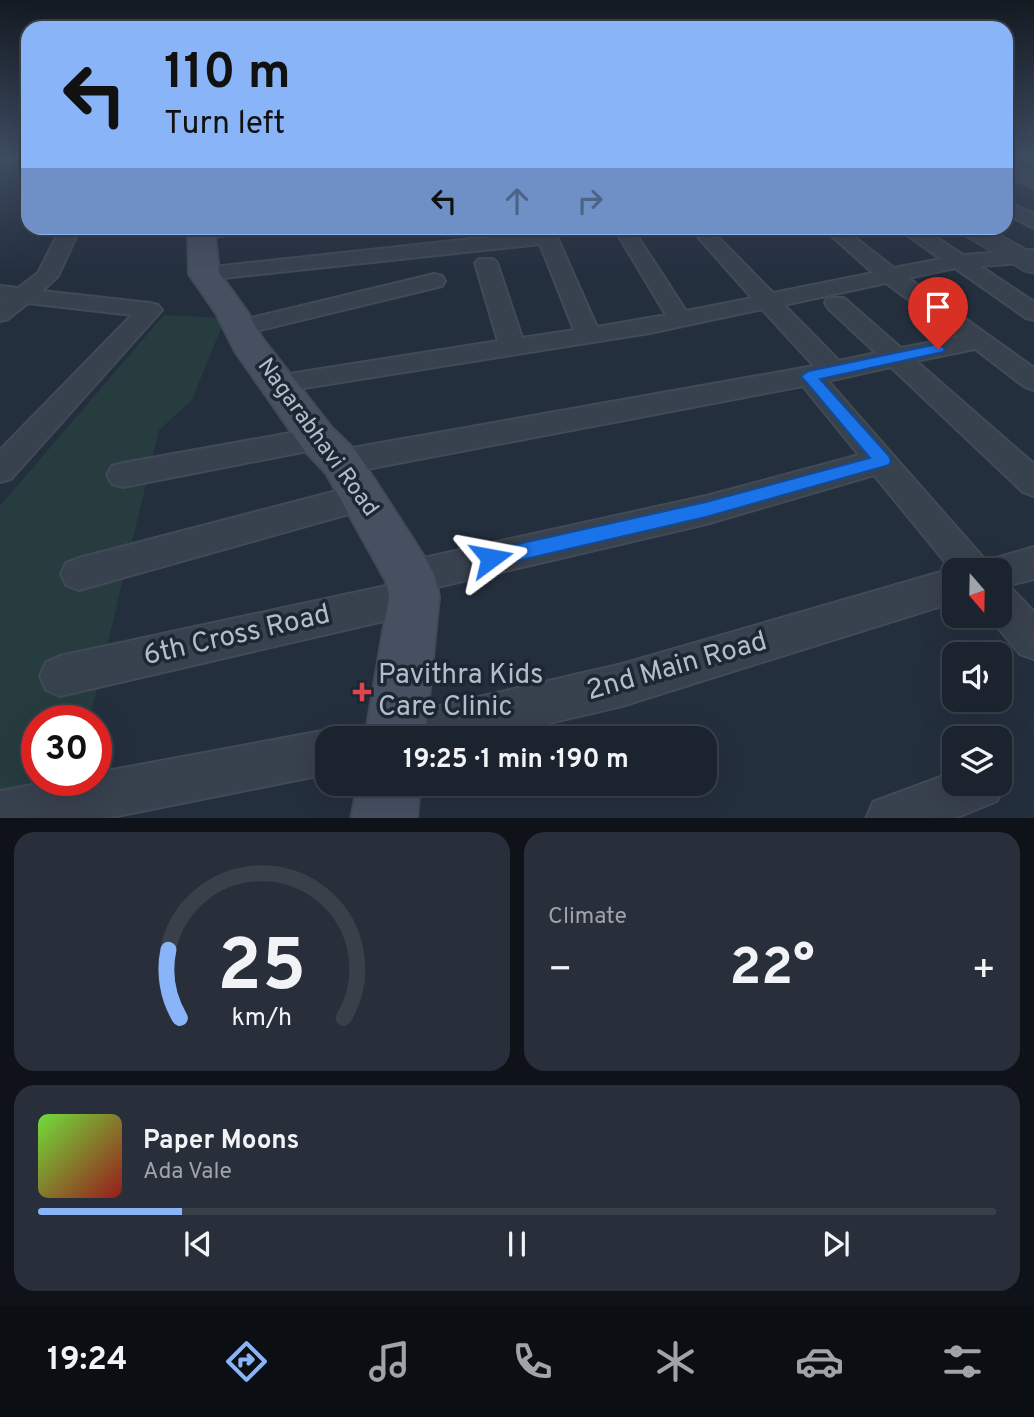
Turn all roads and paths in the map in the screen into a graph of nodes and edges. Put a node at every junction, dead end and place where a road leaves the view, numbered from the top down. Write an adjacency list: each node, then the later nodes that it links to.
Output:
1 (1013, 210): 2 (street)
2 (1034, 222)
3 (67, 235): 18 (street)
4 (201, 235): 15 (main road, Nagarabhavi Road)
5 (522, 235): 15 (street)
6 (547, 235): 25 (street)
7 (627, 235): 23 (street)
8 (706, 235): 19 (street)
9 (841, 235): 16 (street)
10 (921, 235): 13 (street)
11 (984, 235): 12 (street)
12 (1030, 259): 13 (street)
13 (960, 261): 16 (street); 21 (street)
14 (486, 263): 27 (street)
15 (204, 274): 24 (main road, Nagarabhavi Road)
16 (888, 274): 19 (street); 26 (street)
17 (434, 281): 24 (street)
18 (11, 295): 22 (street); 34 (street)
19 (766, 300): 23 (street); 29 (street)
20 (836, 303): 28 (street)
21 (1034, 313)
22 (0, 314)
23 (679, 318): 25 (street)
24 (239, 328): 31 (main road, Nagarabhavi Road)
25 (588, 334): 27 (street)
26 (980, 340): 28 (street); 30 (street)
27 (513, 348): 31 (street)
28 (896, 357): 29 (street); 36 (street)
29 (821, 374): 32 (street); 33 (street)
30 (1034, 381)
31 (279, 383): 33 (main road, Nagarabhavi Road)
32 (883, 461): 37 (street); 41 (street, 6th Cross Road)
33 (341, 466): 35 (street); 40 (street); 41 (main road, Nagarabhavi Road)
34 (0, 470)
35 (123, 475)
36 (1034, 483)
37 (963, 558)
38 (1034, 563): 39 (street)
39 (1012, 569)
40 (79, 574)
41 (412, 587): 45 (street, 6th Cross Road); 46 (main road)
42 (942, 589): 47 (street, 2nd Main Road)
43 (1012, 615): 44 (street)
44 (1034, 640)
45 (60, 676)
46 (397, 726)
47 (447, 726)
48 (315, 754): 51 (street)
49 (387, 796): 52 (main road)
50 (951, 796): 53 (street)
51 (0, 815)
52 (384, 818)
53 (890, 818)

